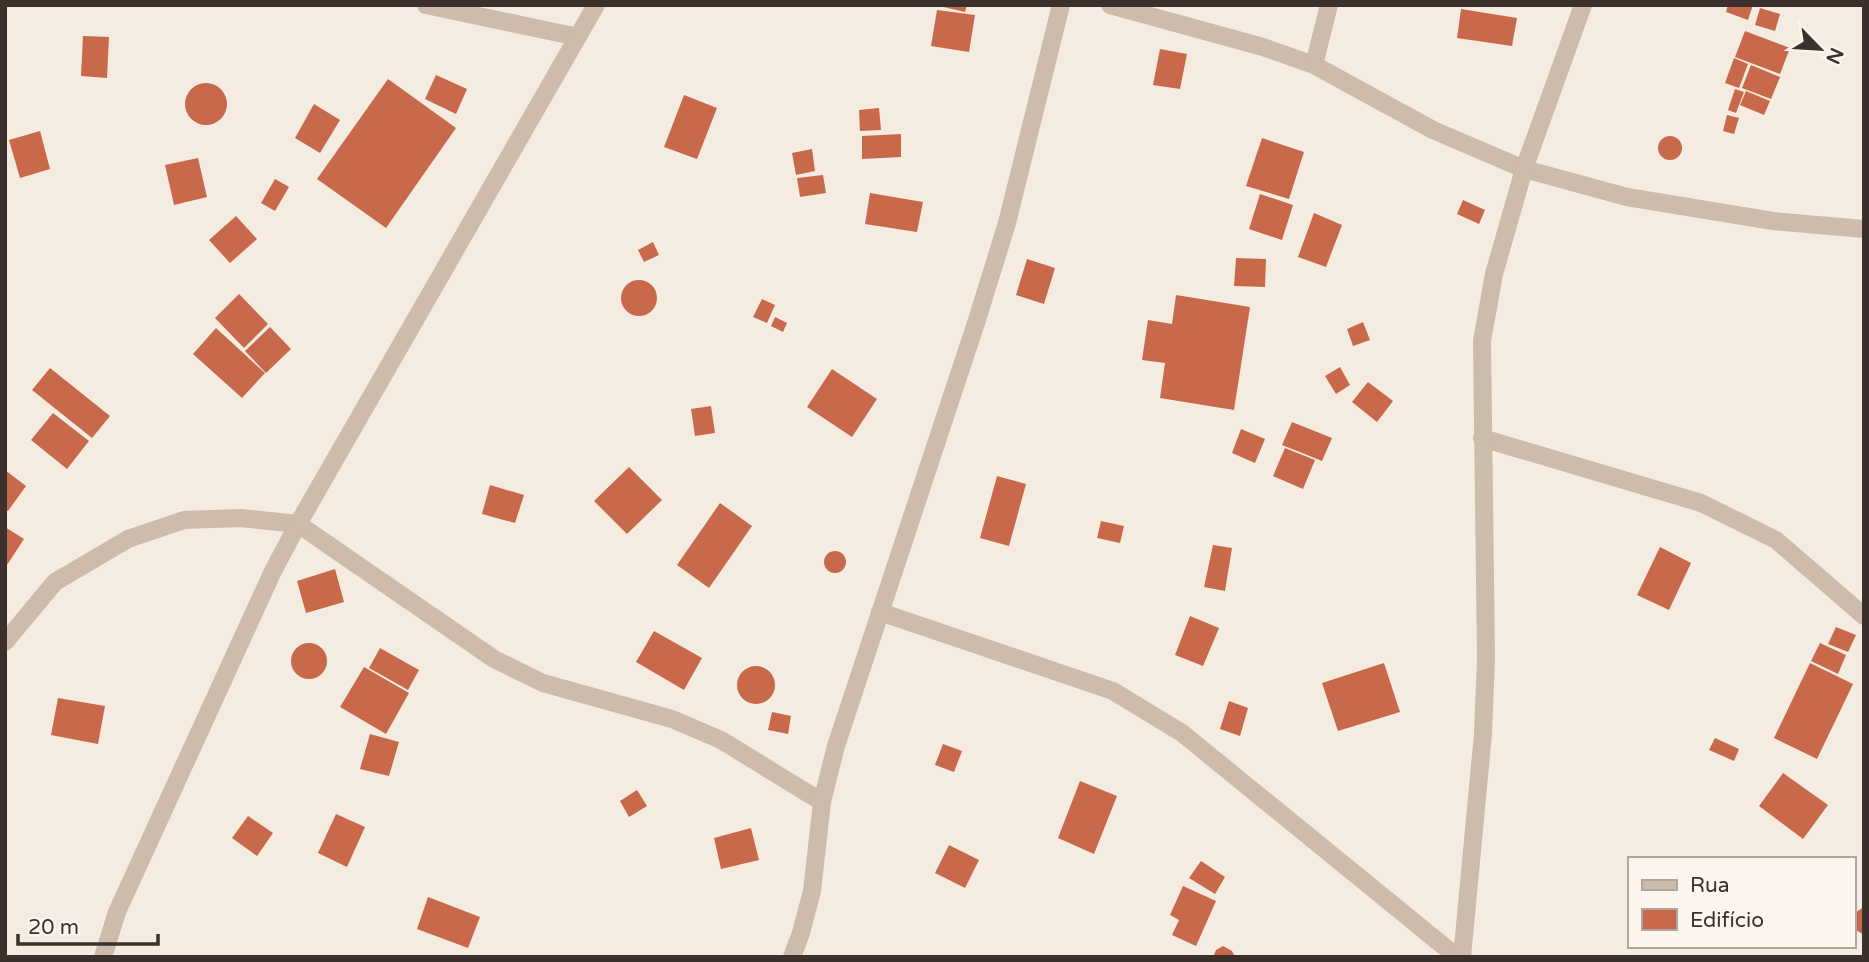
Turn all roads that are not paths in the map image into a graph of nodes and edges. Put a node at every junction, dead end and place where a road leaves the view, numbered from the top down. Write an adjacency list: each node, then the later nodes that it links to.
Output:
1 (426, 5): 7 (street)
2 (596, 5): 7 (street)
3 (1061, 5): 13 (street)
4 (1111, 5): 8 (street)
5 (1329, 5): 8 (street)
6 (1583, 5): 9 (street)
7 (578, 37): 12 (street)
8 (1314, 65): 9 (street)
9 (1524, 169): 10 (street); 11 (street)
10 (1864, 229)
11 (1482, 438): 14 (street); 19 (street)
12 (298, 524): 15 (street); 16 (street); 17 (street)
13 (880, 612): 16 (street); 19 (street)
14 (1864, 616)
15 (5, 642)
16 (822, 802): 18 (street)
17 (103, 957)
18 (792, 957)
19 (1459, 957)

